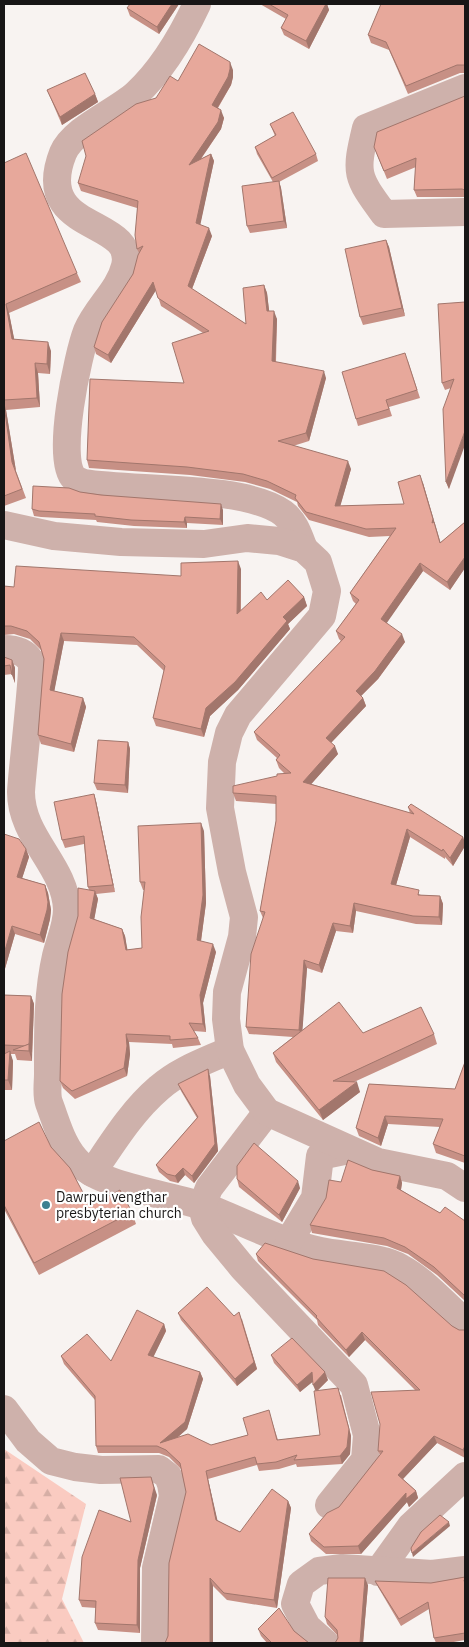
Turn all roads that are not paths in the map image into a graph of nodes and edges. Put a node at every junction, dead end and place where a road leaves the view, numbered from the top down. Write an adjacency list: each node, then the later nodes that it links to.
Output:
1 (197, 4): 5 (street)
2 (465, 88): 3 (street)
3 (465, 212)
4 (4, 525): 5 (street)
5 (304, 549): 7 (street)
6 (4, 649): 10 (street)
7 (230, 1050): 8 (street); 10 (street)
8 (267, 1112): 9 (street); 12 (street)
9 (350, 1150): 11 (street); 13 (street)
10 (92, 1174): 12 (street)
11 (465, 1188)
12 (202, 1206): 13 (street); 17 (street)
13 (289, 1241): 14 (street)
14 (465, 1322)
15 (4, 1409): 20 (street)
16 (465, 1476): 19 (street)
17 (329, 1505)
18 (465, 1570): 19 (street)
19 (378, 1572): 21 (street)
20 (155, 1643)
21 (325, 1643)

